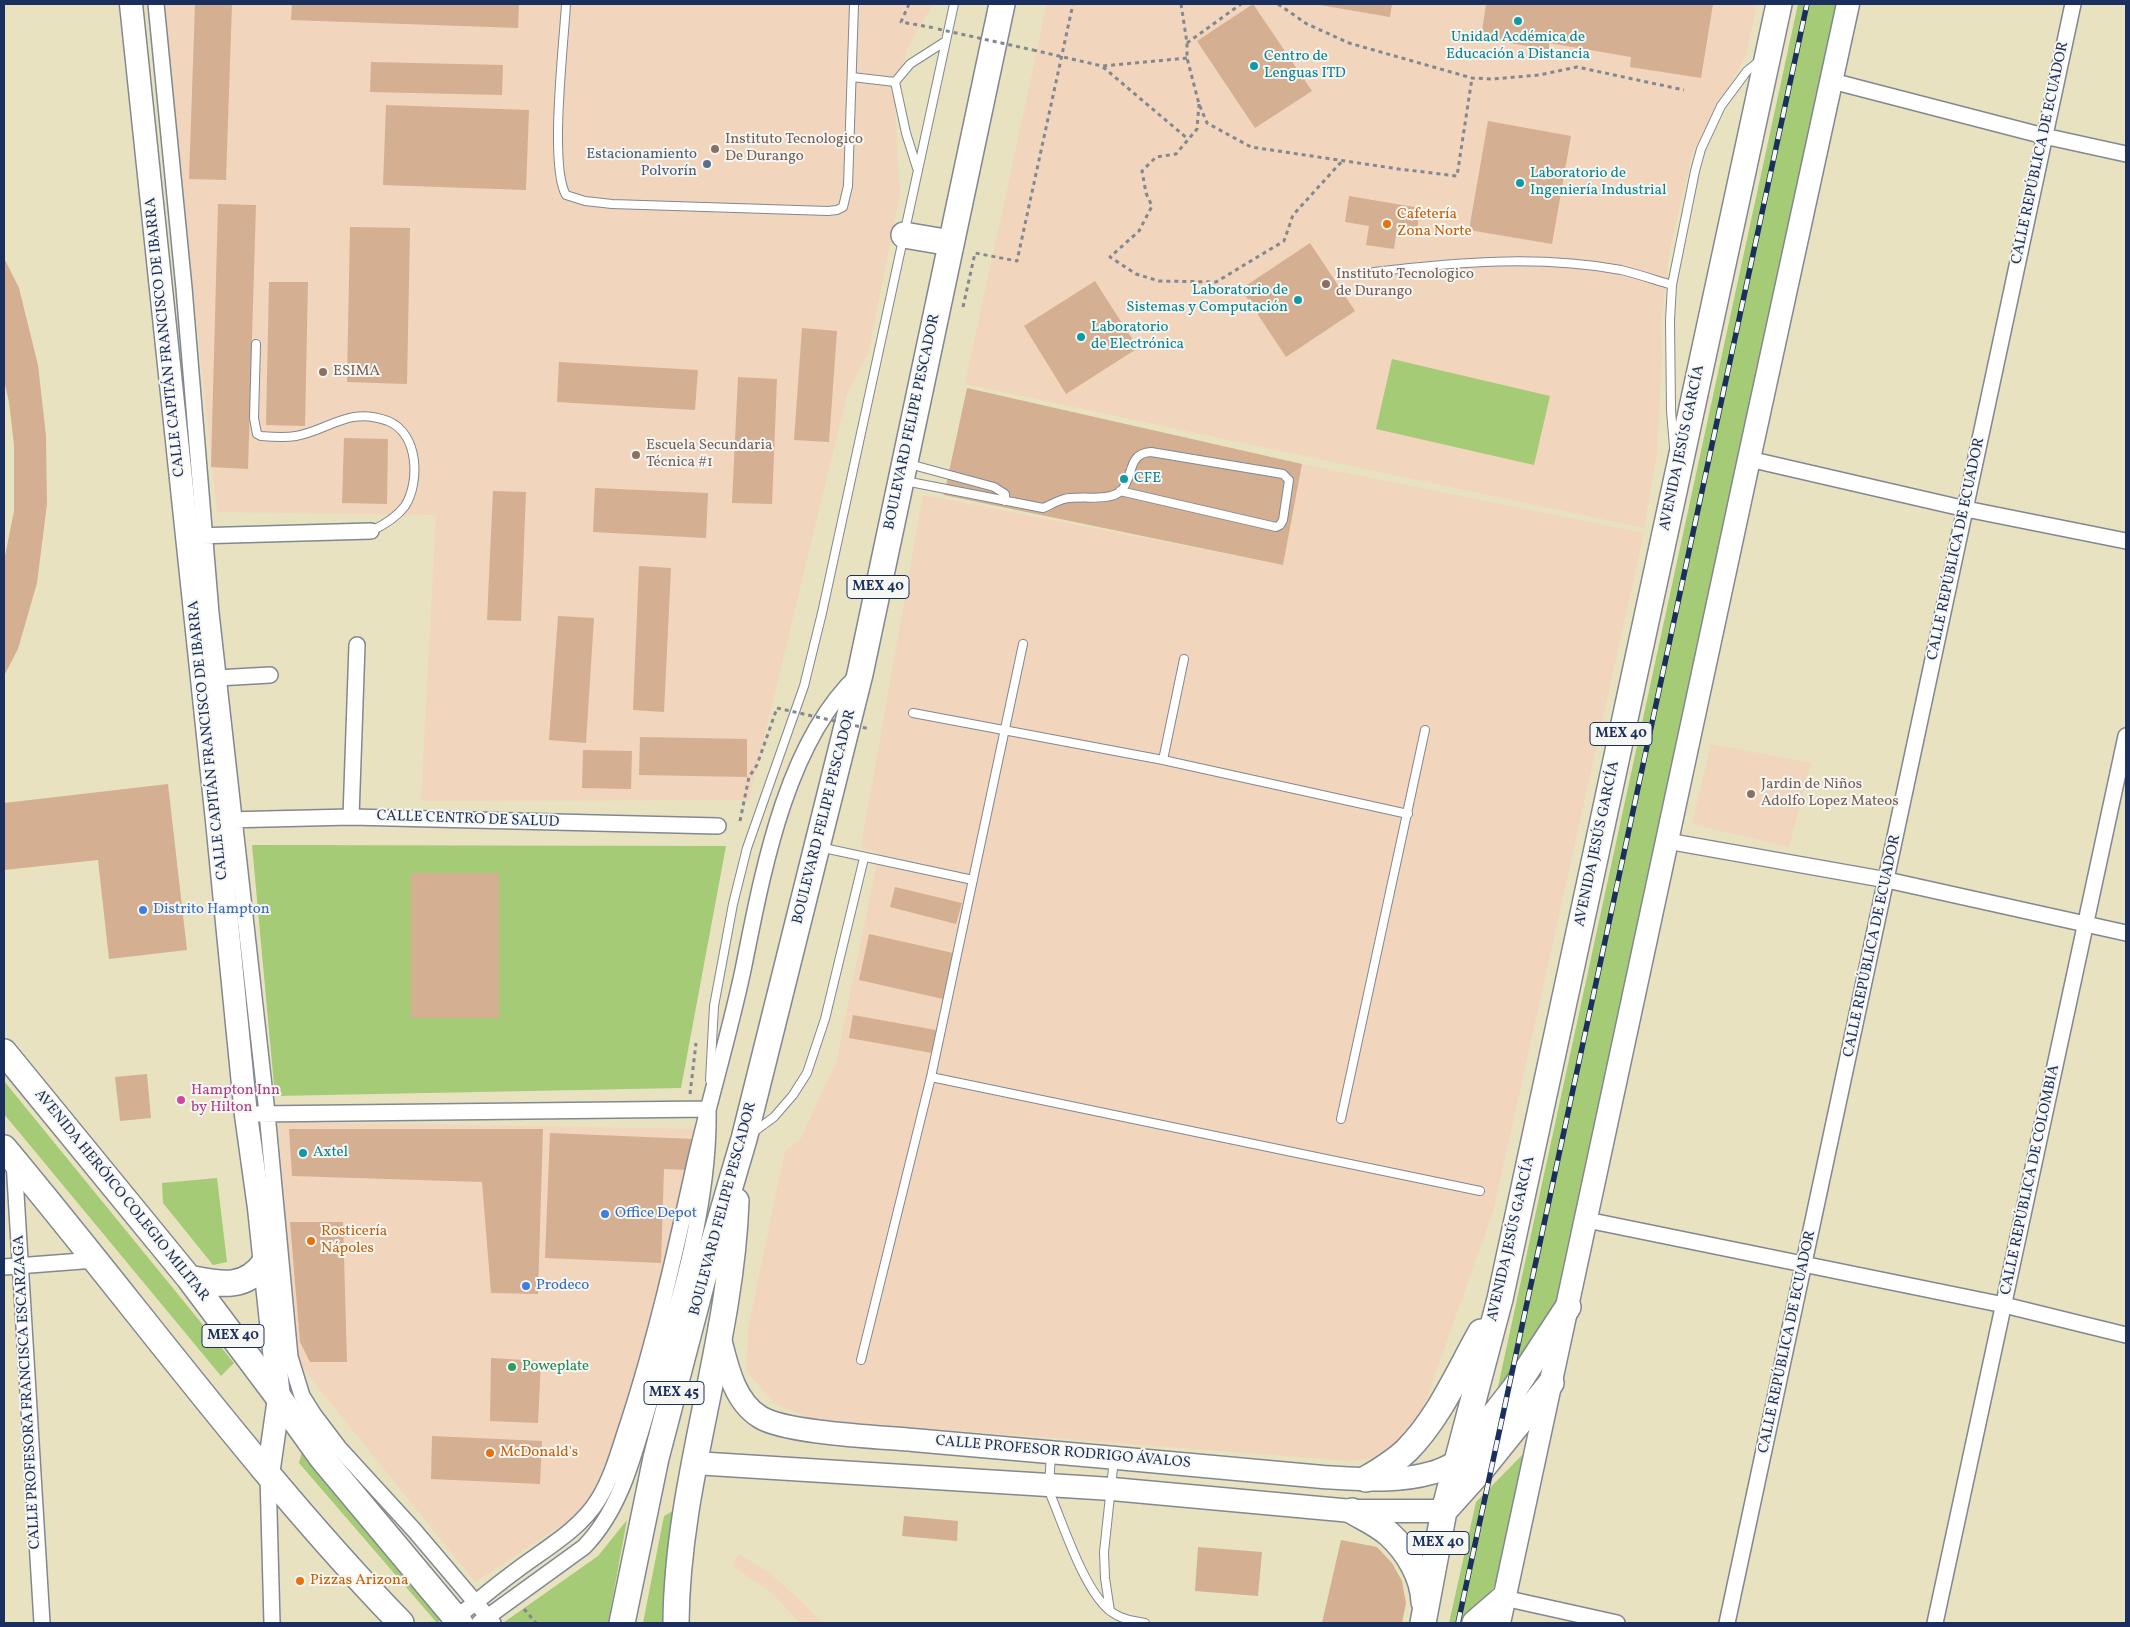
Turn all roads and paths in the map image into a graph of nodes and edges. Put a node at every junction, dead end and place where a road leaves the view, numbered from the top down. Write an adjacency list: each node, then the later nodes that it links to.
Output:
1 (131, 4): 45 (street, CALLE CAPITÁN FRANCISCO DE IBARRA)
2 (156, 4): 45 (street)
3 (566, 4): 21 (lane)
4 (854, 4): 21 (lane)
5 (909, 4): 18 (path, bridge)
6 (954, 4): 15 (lane)
7 (1002, 4): 33 (main road, BOULEVARD FELIPE PESCADOR / MEX 40)
8 (1073, 4): 18 (path)
9 (1181, 4): 16 (path)
10 (1240, 4): 16 (path)
11 (1278, 4): 22 (path)
12 (1780, 4): 17 (main road, AVENIDA JESÚS GARCÍA / MEX 40)
13 (1848, 4): 23 (street)
14 (2073, 4): 27 (street, CALLE REPÚBLICA DE ECUADOR)
15 (946, 41): 24 (lane); 31 (lane)
16 (1187, 43): 19 (path)
17 (1769, 54): 35 (lane); 40 (main road, AVENIDA JESÚS GARCÍA / MEX 40)
18 (1062, 56): 20 (path); 36 (path)
19 (1188, 58): 20 (path); 26 (path)
20 (1102, 66): 28 (path)
21 (852, 77): 24 (lane)
22 (1472, 78): 25 (path); 30 (path)
23 (1832, 81): 27 (street); 38 (street)
24 (895, 82): 31 (lane)
25 (1684, 90)
26 (1199, 104): 28 (path); 30 (path)
27 (2044, 136): 29 (street); 43 (street, CALLE REPÚBLICA DE ECUADOR)
28 (1188, 139): 30 (path)
29 (2126, 154)
30 (1343, 160)
31 (917, 169): 32 (lane)
32 (904, 235): 33 (main road); 73 (lane)
33 (951, 244): 39 (main road, BOULEVARD FELIPE PESCADOR / MEX 40)
34 (1374, 272): 35 (lane)
35 (1672, 285): 40 (lane)
36 (962, 309)
37 (256, 344): 44 (lane)
38 (1749, 459): 43 (street); 64 (street)
39 (903, 472): 42 (lane); 42 (lane); 50 (main road, BOULEVARD FELIPE PESCADOR / MEX 40)
40 (1678, 474): 87 (main road, AVENIDA JESÚS GARCÍA / MEX 40)
41 (1120, 491): 41 (lane); 42 (lane)
42 (1005, 501)
43 (1966, 509): 46 (street); 68 (street, CALLE REPÚBLICA DE ECUADOR)
44 (371, 531): 45 (street)
45 (196, 536): 52 (street); 62 (street, CALLE CAPITÁN FRANCISCO DE IBARRA)
46 (2126, 541)
47 (1023, 644): 56 (lane)
48 (357, 645): 61 (street)
49 (1184, 659): 58 (lane)
50 (860, 674): 65 (main road, BOULEVARD FELIPE PESCADOR / MEX 40); 73 (street)
51 (270, 675): 52 (street)
52 (217, 678): 62 (street)
53 (913, 713): 56 (lane)
54 (870, 729): 59 (path, bridge)
55 (1425, 730): 60 (lane)
56 (1005, 731): 58 (lane); 67 (lane)
57 (2126, 736): 69 (street, CALLE REPÚBLICA DE COLOMBIA)
58 (1163, 760): 60 (lane)
59 (758, 765)
60 (1408, 814): 75 (lane)
61 (351, 817): 62 (street, CALLE CENTRO DE SALUD); 63 (street, CALLE CENTRO DE SALUD)
62 (225, 820): 74 (street, CALLE CAPITÁN FRANCISCO DE IBARRA)
63 (718, 826)
64 (1667, 841): 68 (street); 80 (street)
65 (817, 847): 66 (lane); 76 (main road, BOULEVARD FELIPE PESCADOR / MEX 40)
66 (864, 858): 67 (lane); 76 (lane)
67 (973, 880): 72 (lane)
68 (1887, 880): 69 (street); 83 (street, CALLE REPÚBLICA DE ECUADOR)
69 (2086, 924): 70 (street); 88 (street, CALLE REPÚBLICA DE COLOMBIA)
70 (2126, 934)
71 (4, 1052): 86 (main road, AVENIDA HERÓICO COLEGIO MILITAR / MEX 40)
72 (931, 1077): 79 (lane); 92 (lane)
73 (708, 1109): 74 (street); 108 (street); 111 (street)
74 (256, 1114): 82 (street, CALLE CAPITÁN FRANCISCO DE IBARRA); 108 (street)
75 (1341, 1119)
76 (744, 1139): 78 (main road, BOULEVARD FELIPE PESCADOR / MEX 40)
77 (9, 1154): 81 (main road); 84 (street, CALLE PROFESORA FRANCISCA ESCARZAGA)
78 (736, 1166): 91 (main road, MEX 40); 103 (main road, BOULEVARD FELIPE PESCADOR / MEX 45)
79 (1480, 1191)
80 (1587, 1220): 83 (street); 89 (street)
81 (95, 1260): 84 (street); 99 (main road)
82 (265, 1262): 86 (main road); 94 (street, CALLE CAPITÁN FRANCISCO DE IBARRA)
83 (1804, 1264): 88 (street); 124 (street, CALLE REPÚBLICA DE ECUADOR)
84 (21, 1265): 85 (street); 113 (street, CALLE PROFESORA FRANCISCA ESCARZAGA)
85 (4, 1267)
86 (189, 1278): 94 (main road, AVENIDA HERÓICO COLEGIO MILITAR / MEX 40)
87 (1500, 1299): 98 (main road, AVENIDA JESÚS GARCÍA / MEX 40); 100 (main road)
88 (2004, 1305): 90 (street); 125 (street, CALLE REPÚBLICA DE COLOMBIA)
89 (1568, 1307): 93 (street); 98 (main road)
90 (2126, 1335)
91 (720, 1339): 95 (street, CALLE PROFESOR RODRIGO ÁVALOS); 97 (main road, MEX 40)
92 (861, 1360)
93 (1551, 1384): 105 (main road); 107 (street)
94 (279, 1398): 99 (street, CALLE CAPITÁN FRANCISCO DE IBARRA); 111 (main road, AVENIDA HERÓICO COLEGIO MILITAR / MEX 40)
95 (1051, 1452): 96 (street, CALLE PROFESOR RODRIGO ÁVALOS); 101 (lane)
96 (1114, 1458): 100 (street, CALLE PROFESOR RODRIGO ÁVALOS); 102 (lane)
97 (694, 1462): 101 (street, CALLE PROFESOR RODRIGO ÁVALOS); 103 (main road); 119 (main road, MEX 40)
98 (1456, 1463): 100 (street, CALLE PROFESOR RODRIGO ÁVALOS); 105 (main road, AVENIDA JESÚS GARCÍA / MEX 40)
99 (268, 1475): 106 (main road); 114 (street)
100 (1366, 1479)
101 (1049, 1486): 102 (street, CALLE PROFESOR RODRIGO ÁVALOS); 110 (lane)
102 (1112, 1489): 104 (street, CALLE PROFESOR RODRIGO ÁVALOS); 110 (lane)
103 (644, 1511): 118 (main road, BOULEVARD FELIPE PESCADOR / MEX 45)
104 (1352, 1511): 105 (street, CALLE PROFESOR RODRIGO ÁVALOS); 112 (main road)
105 (1444, 1511): 112 (main road, AVENIDA JESÚS GARCÍA / MEX 40)
106 (356, 1576): 115 (main road); 116 (main road)
107 (1504, 1598): 121 (main road); 122 (street); 123 (street)
108 (475, 1602): 111 (street); 111 (street)
109 (521, 1604): 117 (path)
110 (1110, 1611): 120 (lane)
111 (471, 1621)
112 (1424, 1622)
113 (42, 1623)
114 (272, 1623)
115 (377, 1623)
116 (401, 1623)
117 (536, 1623)
118 (622, 1623)
119 (676, 1623)
120 (1145, 1623)
121 (1476, 1623)
122 (1499, 1623)
123 (1618, 1623)
124 (1727, 1623)
125 (1935, 1623)

